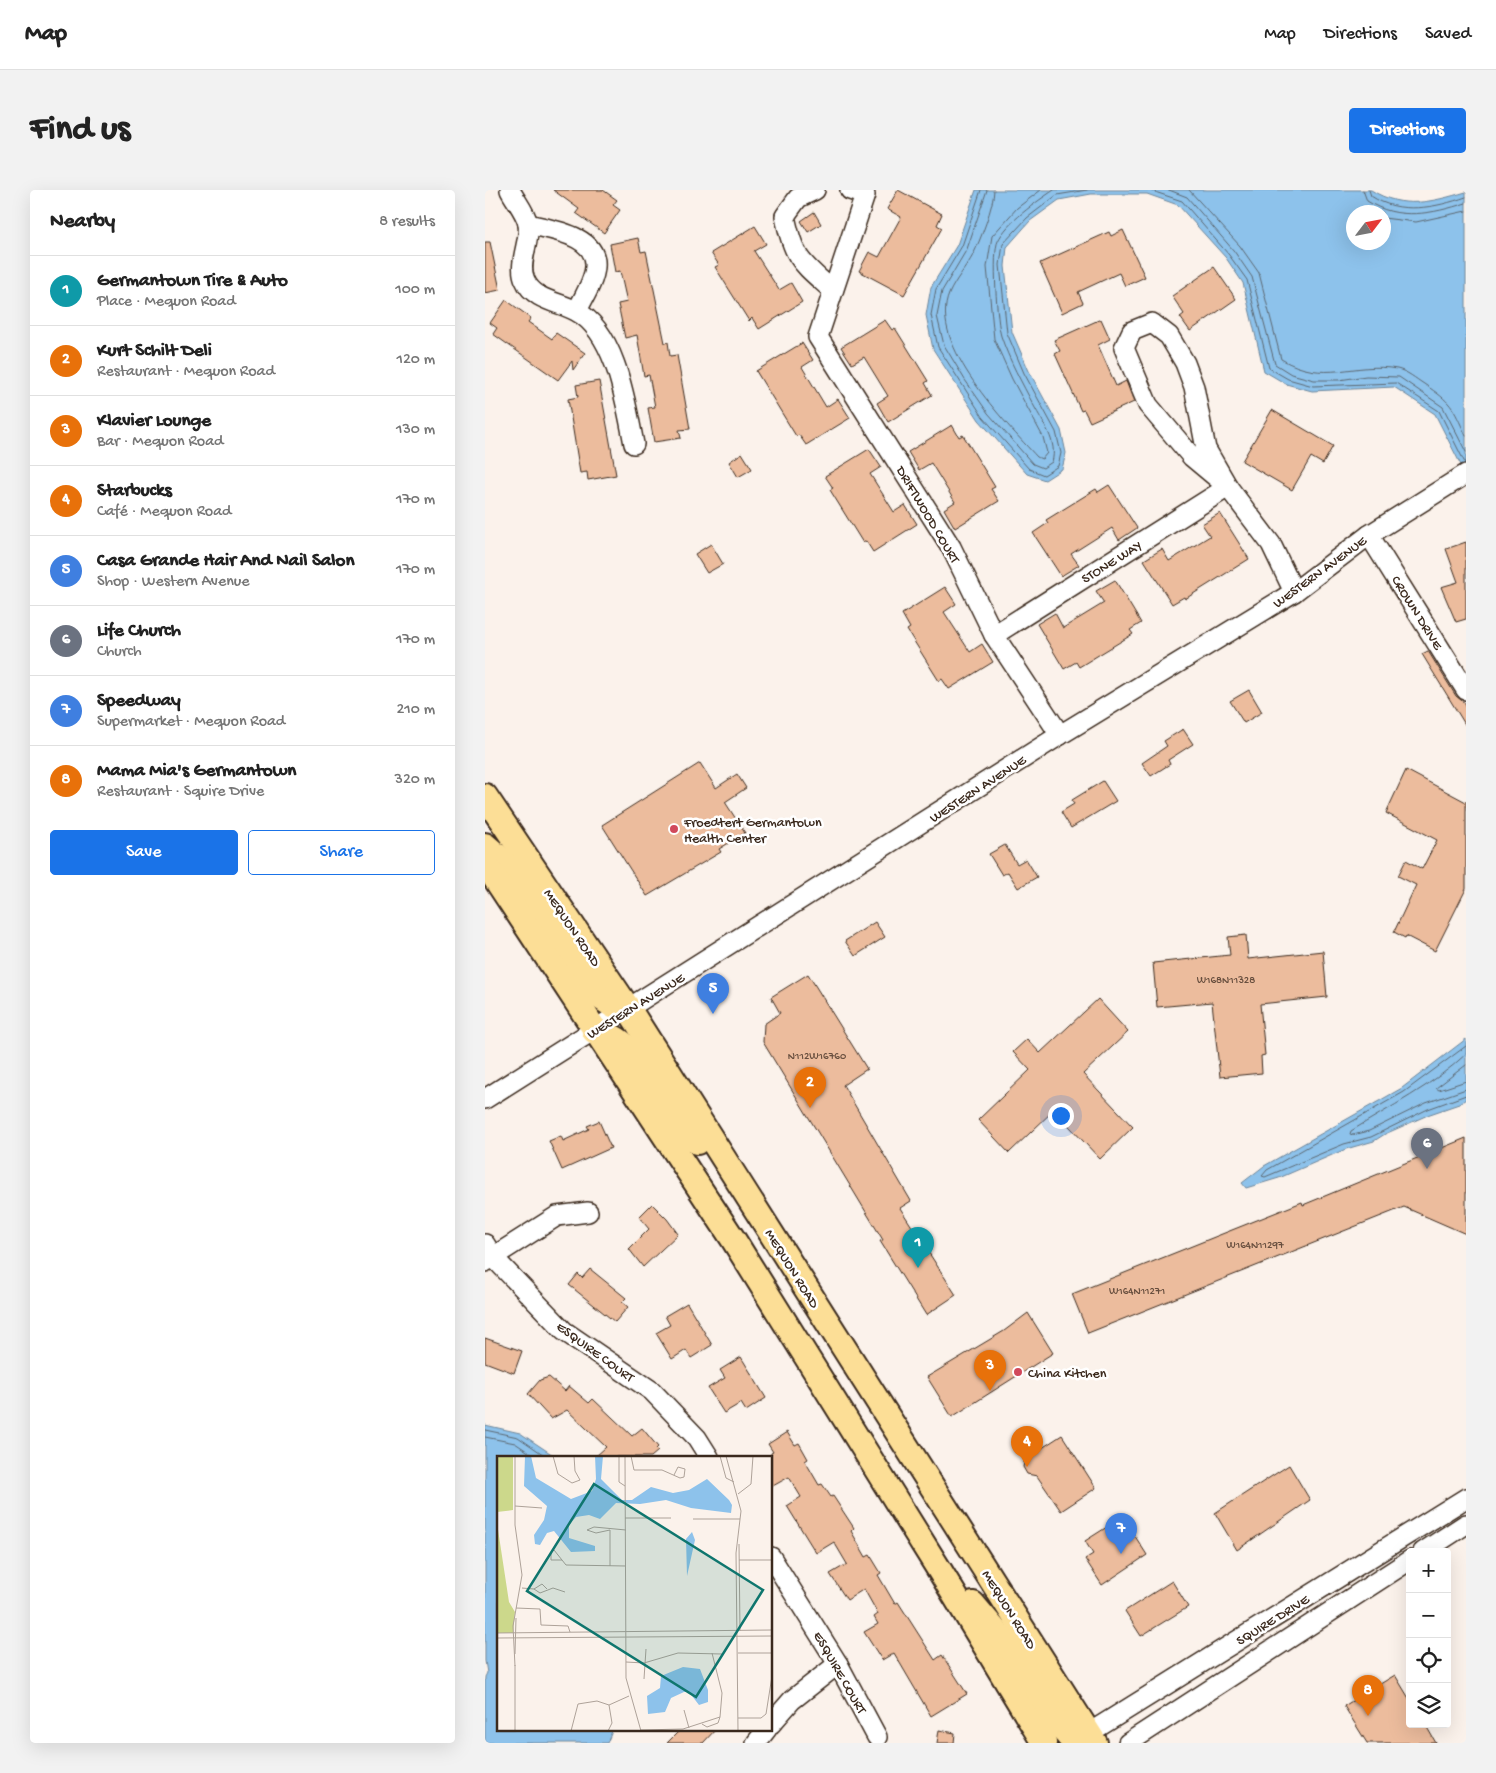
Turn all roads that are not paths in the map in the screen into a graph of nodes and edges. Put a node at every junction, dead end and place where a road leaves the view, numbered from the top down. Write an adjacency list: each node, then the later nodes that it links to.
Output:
1 (510, 190): 4 (street)
2 (815, 190): 5 (street)
3 (850, 190): 5 (street, DRIFTWOOD COURT)
4 (529, 224): 6 (street); 6 (street)
5 (833, 290): 12 (street, DRIFTWOOD COURT)
6 (577, 311): 7 (street)
7 (634, 444)
8 (1461, 477): 10 (street, WESTERN AVENUE)
9 (1228, 487): 9 (street); 11 (street); 12 (street, STONE WAY)
10 (1369, 535): 11 (street, WESTERN AVENUE); 13 (street, CROWN DRIVE)
11 (1294, 592): 14 (street, WESTERN AVENUE)
12 (994, 635): 14 (street, DRIFTWOOD COURT)
13 (1466, 690)
14 (1060, 735): 18 (street, WESTERN AVENUE)
15 (485, 796): 18 (main road, MEQUON ROAD)
16 (485, 845): 18 (main road)
17 (485, 863): 19 (main road)
18 (628, 1008): 19 (street, WESTERN AVENUE); 21 (main road, MEQUON ROAD)
19 (594, 1031): 20 (street, WESTERN AVENUE); 21 (main road); 24 (main road)
20 (485, 1099)
21 (734, 1177): 23 (main road, MEQUON ROAD)
22 (588, 1212): 25 (street)
23 (768, 1229): 24 (main road); 37 (main road, MEQUON ROAD)
24 (738, 1248): 32 (main road)
25 (488, 1255): 26 (street, ESQUIRE COURT)
26 (708, 1456)
27 (1466, 1498): 37 (street, SQUIRE DRIVE)
28 (1466, 1524): 29 (street)
29 (1429, 1548)
30 (773, 1560): 33 (street, ESQUIRE COURT)
31 (1406, 1563): 40 (street, SQUIRE DRIVE)
32 (940, 1571): 37 (main road); 39 (main road)
33 (838, 1664): 34 (street); 36 (street, ESQUIRE COURT)
34 (773, 1722)
35 (766, 1730): 38 (street)
36 (877, 1737)
37 (1085, 1740)
38 (756, 1743)
39 (1043, 1743)
40 (1128, 1743)

